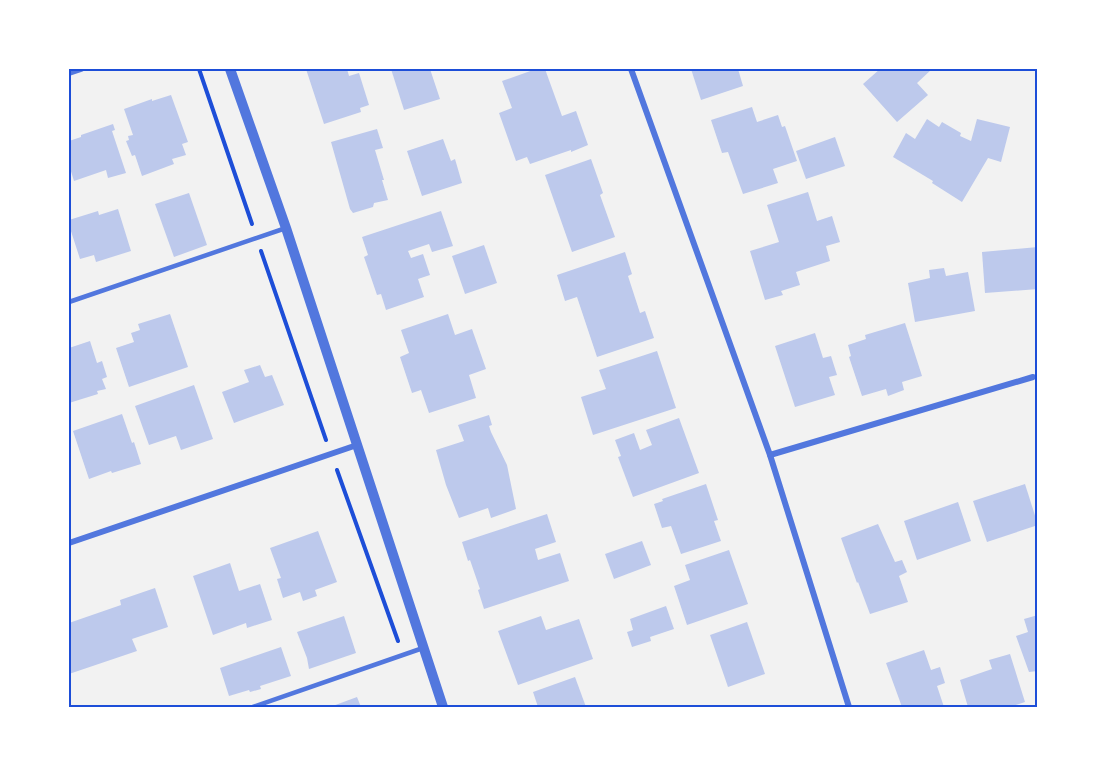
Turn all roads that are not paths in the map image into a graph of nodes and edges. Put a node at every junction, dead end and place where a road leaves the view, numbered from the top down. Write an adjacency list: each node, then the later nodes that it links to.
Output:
1 (81, 69): 4 (street)
2 (230, 69): 5 (street)
3 (631, 69): 9 (street)
4 (69, 73)
5 (286, 228): 6 (lane); 8 (street)
6 (69, 302)
7 (1034, 377): 9 (street)
8 (357, 445): 10 (street); 11 (street)
9 (770, 455): 14 (street)
10 (69, 543)
11 (423, 648): 12 (lane); 13 (street)
12 (253, 707)
13 (443, 707)
14 (849, 707)

